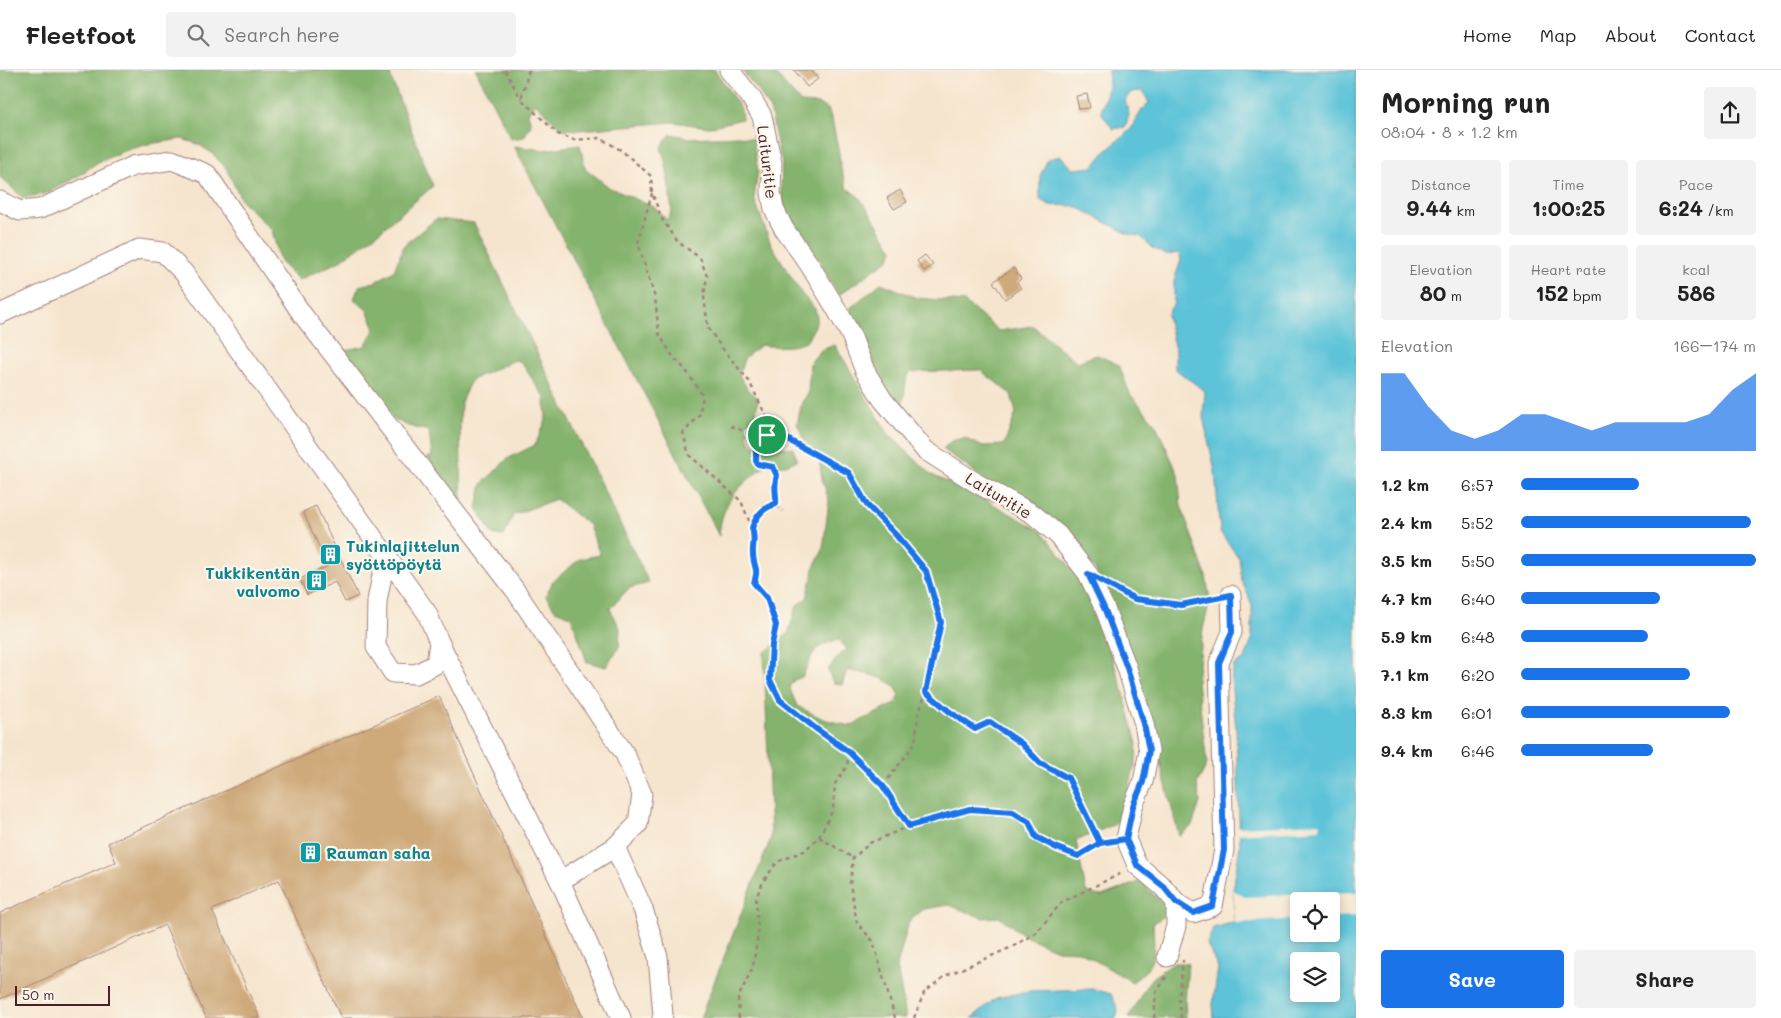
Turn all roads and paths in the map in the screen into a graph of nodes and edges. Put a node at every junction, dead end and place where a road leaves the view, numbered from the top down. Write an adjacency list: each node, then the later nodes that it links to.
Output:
1 (505, 70): 4 (path)
2 (529, 70): 4 (path)
3 (729, 70): 15 (street, Laituritie)
4 (521, 99): 5 (path)
5 (652, 193): 10 (path); 13 (path)
6 (0, 201): 25 (street)
7 (0, 314): 14 (street)
8 (731, 426): 9 (path)
9 (749, 433): 10 (path); 11 (path)
10 (767, 435): 18 (path)
11 (776, 504): 12 (path); 13 (path)
12 (783, 511)
13 (752, 528): 19 (path)
14 (386, 555): 17 (street); 17 (street)
15 (1088, 574): 16 (path); 23 (street, Laituritie)
16 (1231, 595): 29 (street)
17 (439, 642): 28 (street)
18 (926, 692): 20 (path); 24 (path)
19 (849, 752): 20 (path); 22 (path)
20 (883, 786): 21 (path)
21 (909, 826): 24 (path); 26 (path)
22 (819, 838): 26 (path); 34 (path)
23 (1126, 839): 24 (path); 27 (street)
24 (1100, 843)
25 (615, 847): 28 (street); 33 (street)
26 (853, 858): 31 (path)
27 (1137, 865): 29 (street); 35 (path)
28 (560, 881): 32 (street)
29 (1176, 902): 30 (street)
30 (1175, 958): 36 (path); 37 (path)
31 (894, 1017)
32 (621, 1018)
33 (662, 1018)
34 (739, 1018)
35 (914, 1018)
36 (1154, 1018)
37 (1181, 1018)

